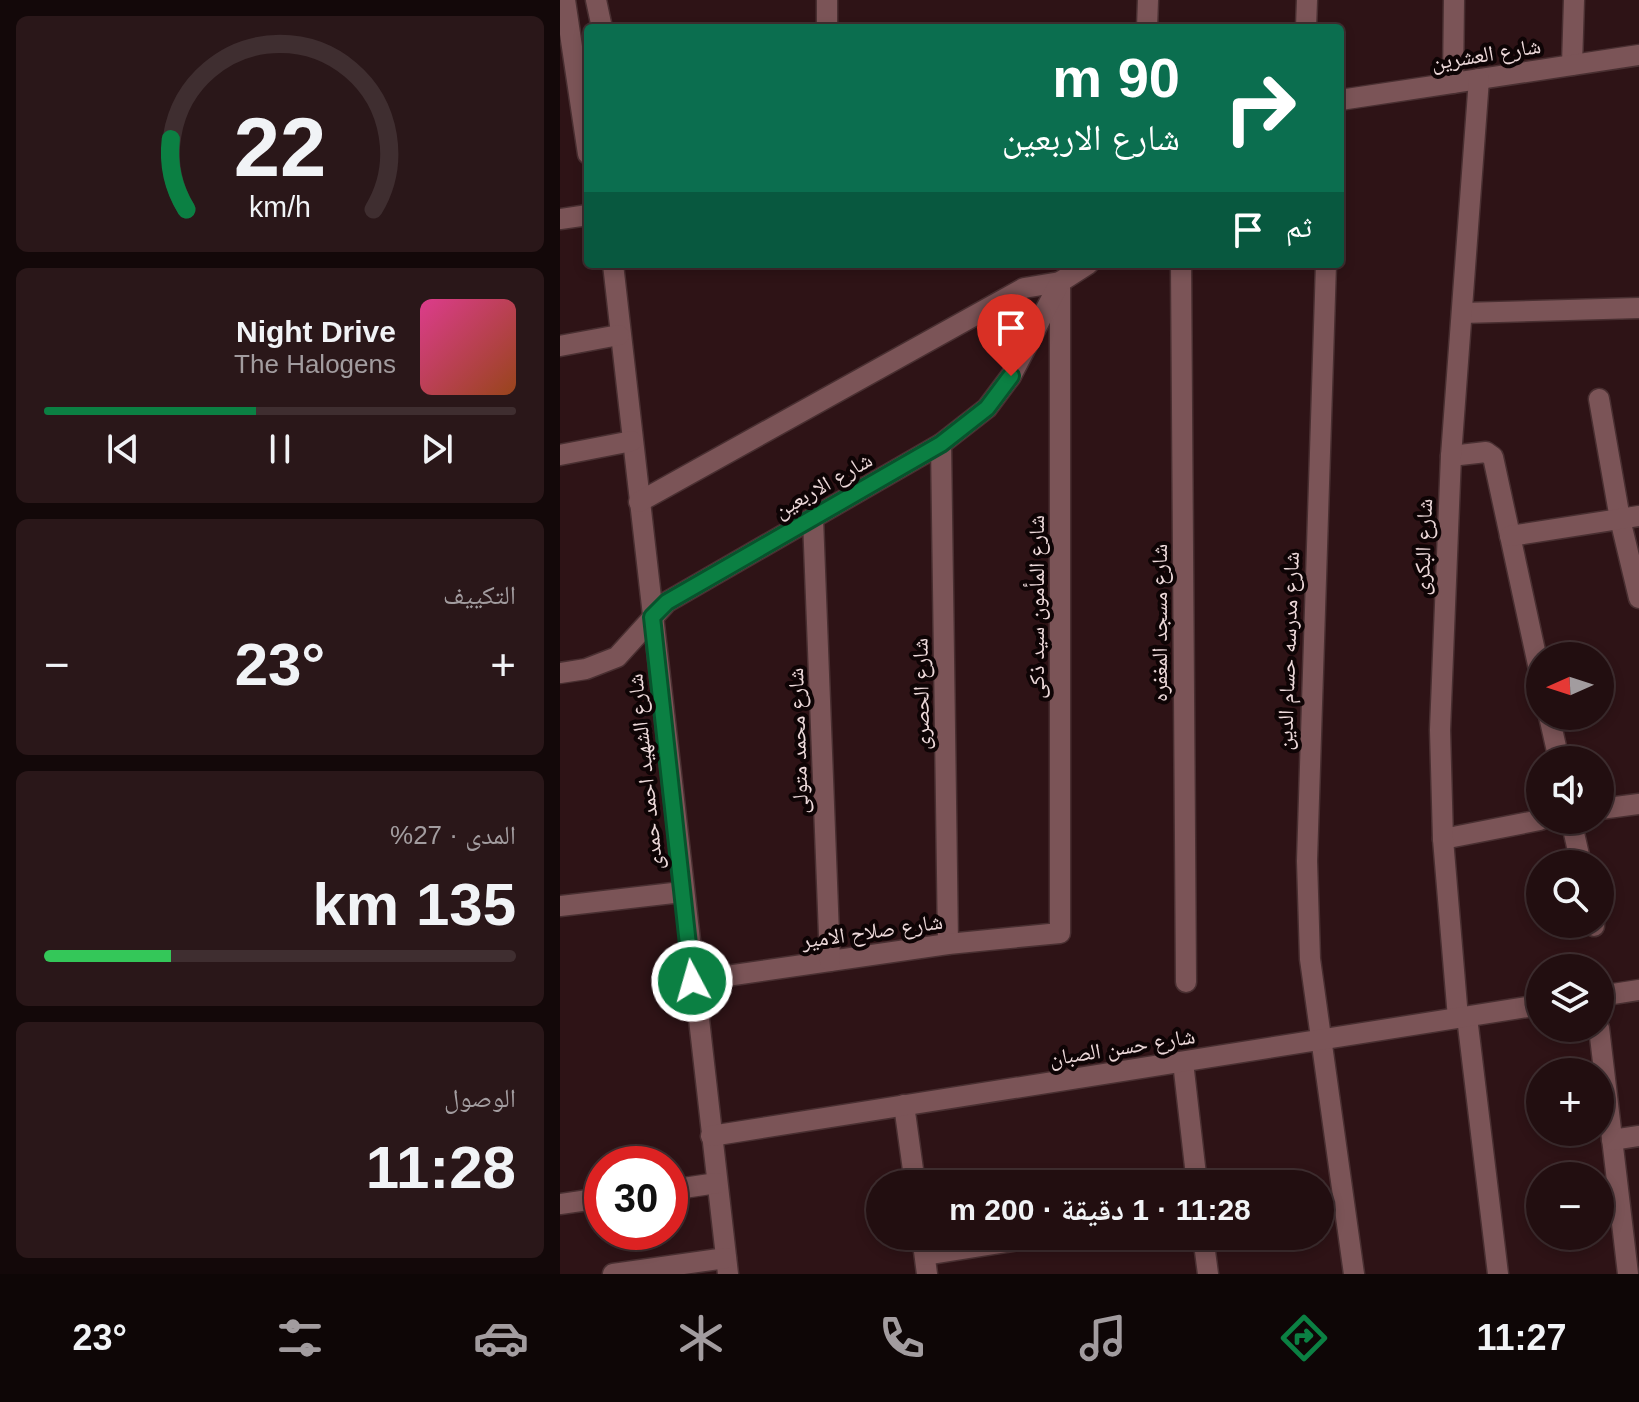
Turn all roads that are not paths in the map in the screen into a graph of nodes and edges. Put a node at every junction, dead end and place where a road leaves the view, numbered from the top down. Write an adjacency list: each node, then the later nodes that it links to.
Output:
1 (565, 0): 12 (street)
2 (596, 0): 8 (street)
3 (827, 0): 9 (street)
4 (1148, 0): 10 (street)
5 (1307, 0): 11 (street)
6 (1454, 0): 16 (street)
7 (1574, 0): 14 (street)
8 (601, 24)
9 (827, 24)
10 (1147, 24)
11 (1306, 24)
12 (580, 30): 17 (street)
13 (1639, 55): 14 (street, شارع العشرين)
14 (1572, 65): 15 (street, شارع العشرين)
15 (1479, 79): 16 (street, شارع العشرين); 27 (street, شارع البكرى)
16 (1453, 83): 18 (street, شارع العشرين)
17 (584, 92)
18 (1344, 99)
19 (584, 216): 20 (street)
20 (560, 219)
21 (613, 268): 28 (street, شارع الشهيد احمد حمدى)
22 (1082, 268): 25 (street, شارع الاربعين)
23 (1181, 268): 53 (street, شارع مسجد المغفره)
24 (1326, 268): 58 (street, شارع مدرسه حسام الدين)
25 (1060, 282): 32 (street, شارع الاربعين); 35 (street, شارع الاربعين); 49 (street, شارع المأمون سيد ذكى)
26 (1639, 308): 27 (street)
27 (1462, 313): 34 (street, شارع البكرى)
28 (619, 335): 29 (street); 31 (street, شارع الشهيد احمد حمدى)
29 (560, 346)
30 (1599, 399): 36 (street)
31 (632, 441): 33 (street); 35 (street, شارع الشهيد احمد حمدى)
32 (941, 444): 37 (street, شارع الاربعين); 50 (street, شارع الحصرى)
33 (560, 455)
34 (1451, 456): 38 (street); 46 (street, شارع البكرى)
35 (639, 502): 40 (street, شارع الشهيد احمد حمدى)
36 (1630, 518): 38 (street); 39 (street)
37 (813, 519): 40 (street, شارع الاربعين); 51 (street, شارع محمد متولى)
38 (1510, 536): 41 (street)
39 (1639, 598)
40 (652, 617): 42 (street, شارع الاربعين); 47 (street, شارع الشهيد احمد حمدى)
41 (1533, 642)
42 (560, 673)
43 (1639, 804): 44 (street)
44 (1614, 807)
45 (1526, 823): 46 (street)
46 (1443, 839): 57 (street, شارع البكرى)
47 (682, 892): 48 (street); 52 (street, شارع الشهيد احمد حمدى)
48 (560, 906)
49 (1060, 933): 50 (street, شارع صلاح الامير)
50 (948, 944): 51 (street, شارع صلاح الامير)
51 (830, 961): 52 (street, شارع صلاح الامير)
52 (692, 981): 61 (street, شارع الشهيد احمد حمدى)
53 (1186, 982)
54 (1639, 990): 55 (street)
55 (1614, 994)
56 (1526, 1007): 57 (street, شارع حسن الصبان)
57 (1462, 1017): 58 (street, شارع حسن الصبان); 78 (street, شارع البكرى)
58 (1319, 1039): 59 (street, شارع حسن الصبان); 77 (street, شارع مدرسه حسام الدين)
59 (1183, 1062): 60 (street, شارع حسن الصبان); 66 (street)
60 (904, 1105): 61 (street, شارع حسن الصبان); 65 (street)
61 (711, 1136): 67 (street, شارع الشهيد احمد حمدى)
62 (1639, 1136): 63 (street)
63 (1614, 1140)
64 (1613, 1146): 79 (street)
65 (913, 1170)
66 (1195, 1170)
67 (717, 1183): 68 (street); 74 (street, شارع الشهيد احمد حمدى)
68 (688, 1187)
69 (584, 1201): 70 (street)
70 (560, 1204)
71 (956, 1250): 73 (street)
72 (1205, 1250): 76 (street)
73 (925, 1255)
74 (727, 1266): 75 (street)
75 (613, 1274)
76 (1208, 1274)
77 (1354, 1274)
78 (1498, 1274)
79 (1628, 1274)

